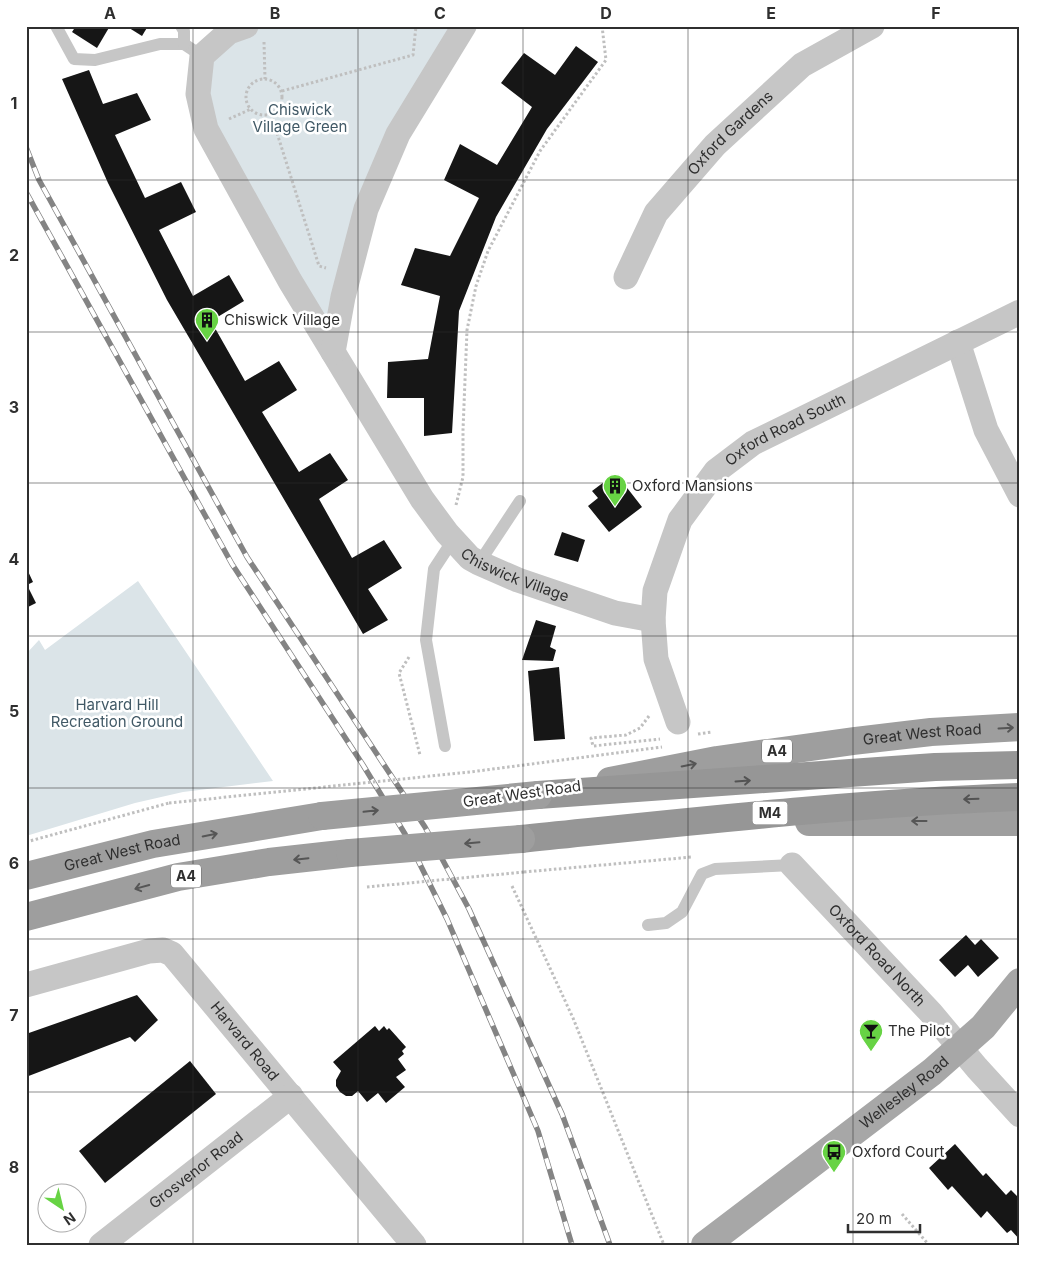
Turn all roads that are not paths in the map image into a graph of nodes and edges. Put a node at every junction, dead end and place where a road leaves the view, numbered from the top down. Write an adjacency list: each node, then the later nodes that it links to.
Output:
1 (56, 26): 6 (lane)
2 (182, 26): 6 (lane)
3 (464, 26): 10 (street)
4 (872, 26): 7 (street, Oxford Gardens)
5 (255, 31): 6 (street)
6 (193, 50): 10 (street, Chiswick Village)
7 (626, 277)
8 (1020, 312): 9 (street, Oxford Road South)
9 (958, 342): 11 (street); 15 (street, Oxford Road South)
10 (333, 352): 13 (street, Chiswick Village)
11 (1020, 495)
12 (520, 501): 14 (lane)
13 (448, 533): 14 (street, Chiswick Village); 18 (lane)
14 (479, 563): 15 (street, Chiswick Village)
15 (653, 620): 16 (street, Oxford Road South)
16 (673, 721)
17 (1020, 727): 20 (highway, Great West Road / A4, one-way to 17)
18 (445, 746)
19 (1020, 765): 20 (highway, M4, one-way to 19)
20 (538, 795): 25 (highway, Great West Road / A4, one-way to 20, bridge)
21 (1020, 797): 23 (highway, M4, one-way to 23)
22 (1020, 822): 23 (highway, A4, one-way to 23)
23 (521, 839): 26 (highway, A4, one-way to 26, bridge)
24 (792, 864): 27 (lane); 30 (street, Oxford Road North)
25 (26, 876)
26 (26, 917)
27 (648, 925)
28 (1020, 982): 30 (main road, Wellesley Road)
29 (26, 985): 31 (street, Harvard Road)
30 (960, 1048): 32 (street, Oxford Road North); 35 (main road, Wellesley Road)
31 (291, 1096): 33 (street, Grosvenor Road); 34 (street, Harvard Road)
32 (1020, 1115)
33 (101, 1245)
34 (414, 1245)
35 (705, 1245)

